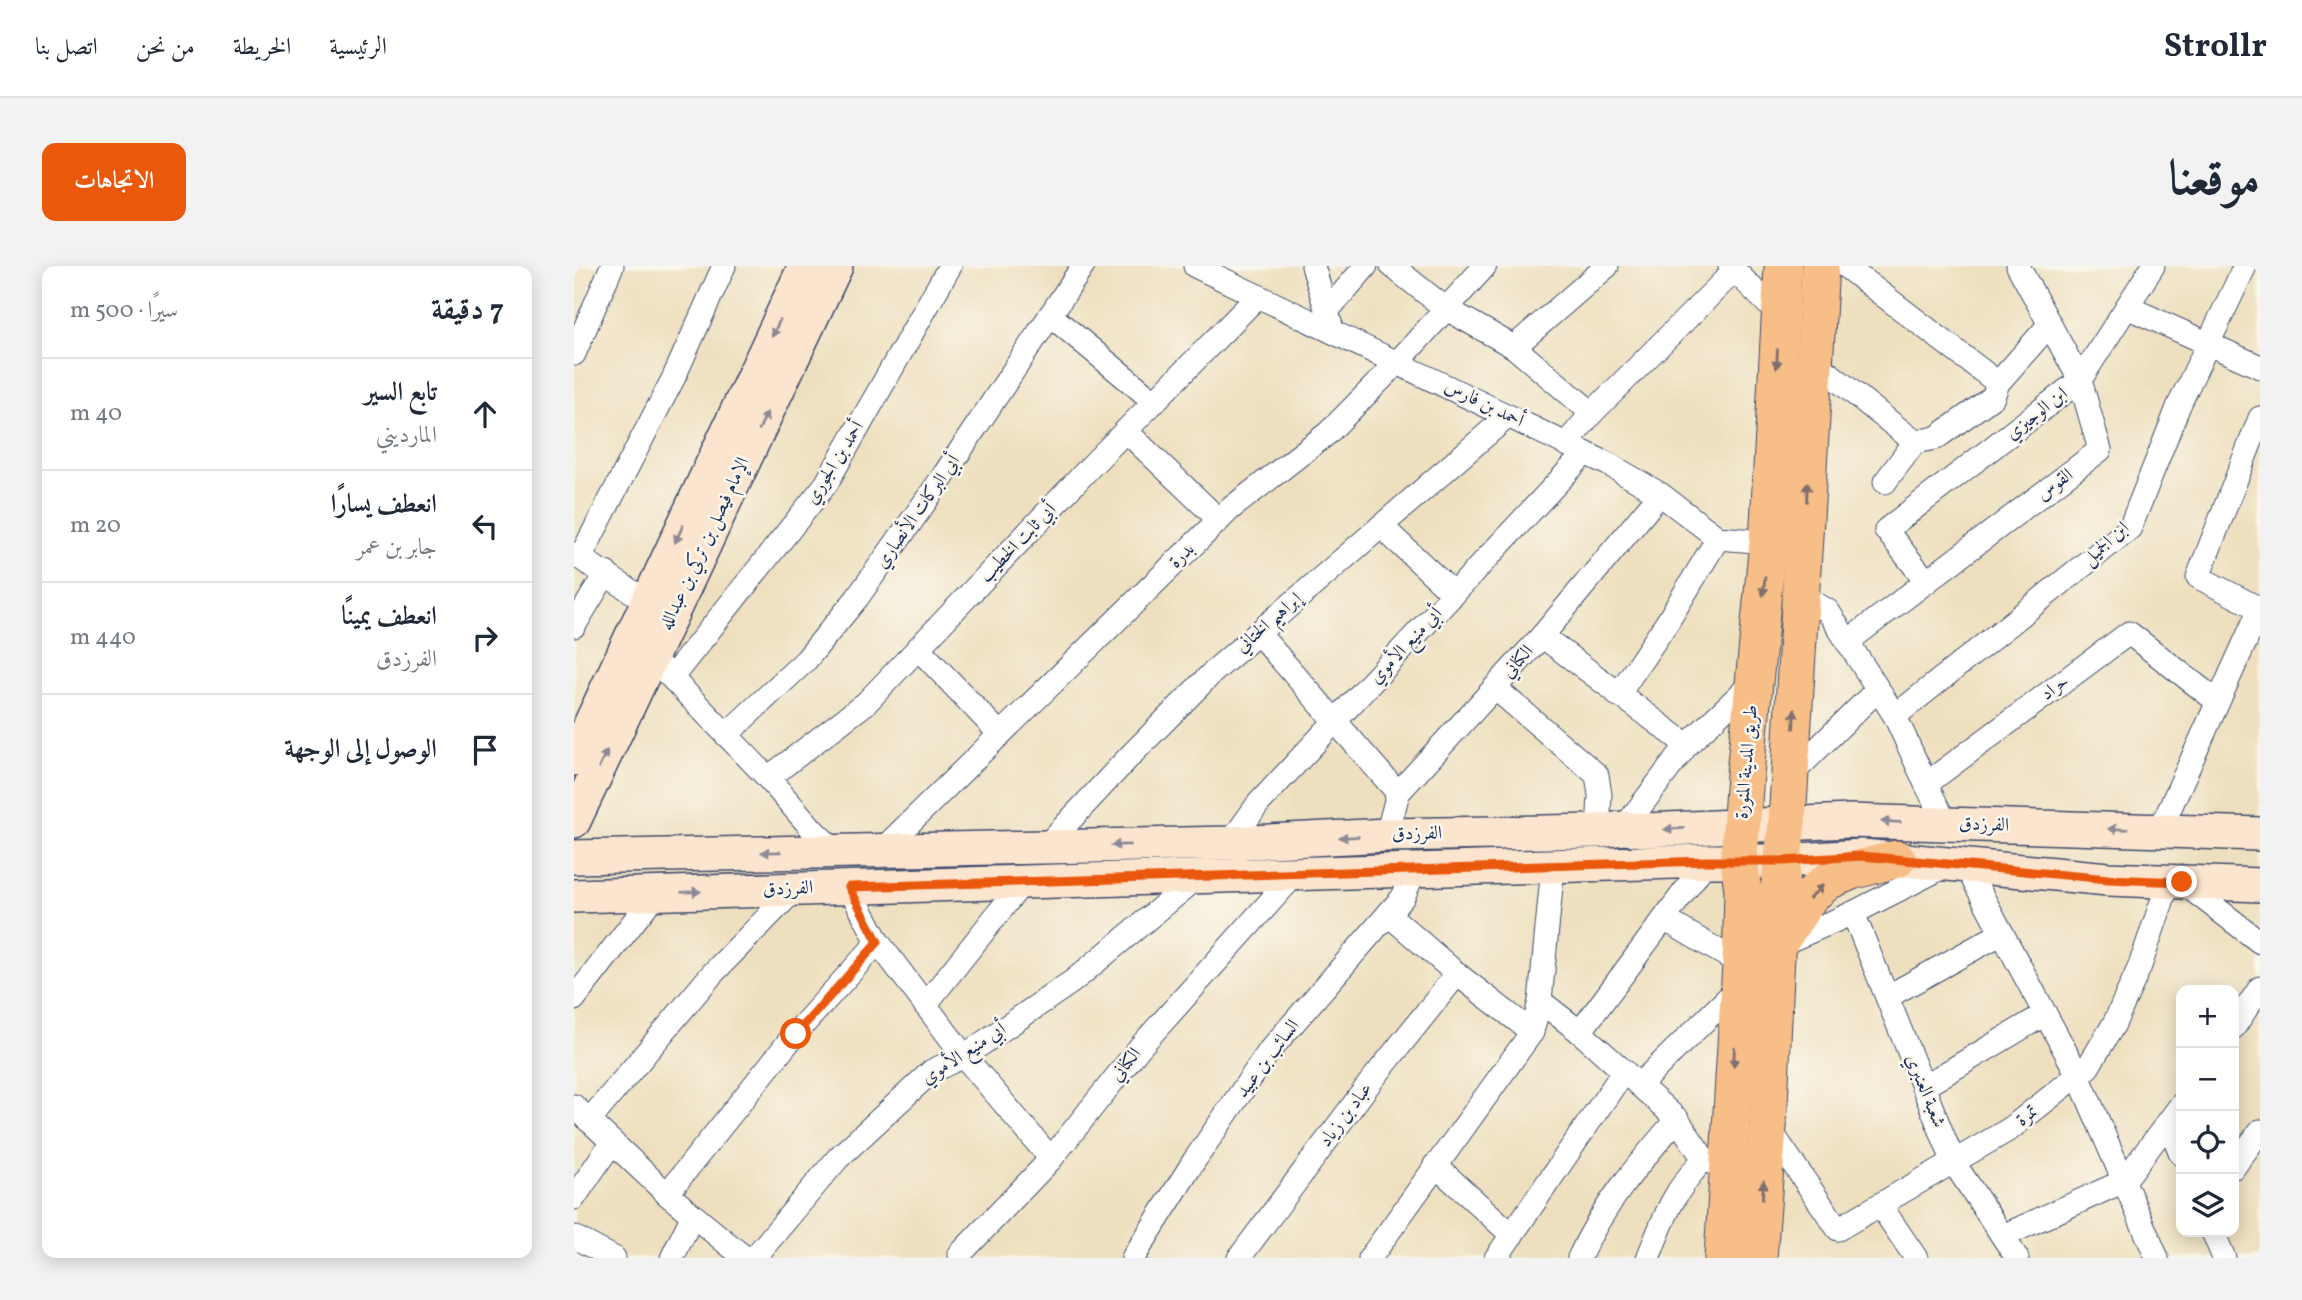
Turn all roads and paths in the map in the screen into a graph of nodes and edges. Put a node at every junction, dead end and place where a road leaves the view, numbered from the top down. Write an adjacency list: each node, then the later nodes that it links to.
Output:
1 (612, 266): 28 (street)
2 (724, 266): 47 (street)
3 (805, 266): 52 (main road, الإمام فيصل بن تركي بن عبدالله, one-way to 52)
4 (836, 266): 60 (main road, الإمام فيصل بن تركي بن عبدالله, one-way to 4)
5 (950, 266): 60 (street, أحمد بن الجوري)
6 (1083, 266): 22 (street, أبي البركات الأنصاري)
7 (1195, 266): 19 (street, أحمد بن فارس)
8 (1312, 266): 24 (street)
9 (1366, 266): 24 (street)
10 (1392, 266): 21 (street)
11 (1485, 266): 21 (street, بدرة)
12 (1607, 266): 27 (street)
13 (1783, 266): 23 (main road, طريق المدينة المنورة)
14 (2018, 266): 25 (street, القوس)
15 (2153, 266): 20 (street, ابن الوجيزي)
16 (2245, 266): 26 (street, ابن الجميل)
17 (1732, 268): 23 (street); 35 (street, أبي منيع الأموي)
18 (1828, 268): 29 (main road, طريق المدينة المنورة); 33 (street)
19 (1258, 296): 24 (street, أحمد بن فارس); 34 (street, أبي ثابت الخطيب)
20 (2127, 307): 26 (street); 32 (street, ابن الوجيزي)
21 (1446, 308): 27 (street); 30 (street, بدرة)
22 (1050, 315): 34 (street); 69 (street, أبي البركات الأنصاري)
23 (1780, 316): 46 (main road, طريق المدينة المنورة, one-way to 46)
24 (1330, 322): 30 (street, أحمد بن فارس)
25 (2050, 324): 32 (street, القوس); 33 (street)
26 (2208, 344): 31 (street); 66 (street, ابن الجميل)
27 (1514, 347): 35 (street)
28 (574, 354)
29 (1815, 362): 39 (street); 51 (main road, طريق المدينة المنورة, one-way to 29)
30 (1397, 363): 36 (street, أحمد بن فارس); 43 (street, بدرة)
31 (2260, 367)
32 (2080, 380): 49 (street, القوس); 49 (street, ابن الوجيزي)
33 (1998, 383): 39 (street)
34 (1155, 402): 38 (street, أبي ثابت الخطيب)
35 (1592, 413): 40 (street, أبي منيع الأموي)
36 (1508, 416): 40 (street, أحمد بن فارس); 44 (street, إبراهيم الختاني)
37 (2260, 418): 53 (street)
38 (1126, 431): 43 (street); 59 (street, أبي ثابت الخطيب)
39 (1915, 442): 41 (street)
40 (1575, 448): 42 (street, أحمد بن فارس); 50 (street, أبي منيع الأموي)
41 (1885, 482)
42 (1660, 494): 45 (street, أحمد بن فارس); 56 (street, الكناني)
43 (1219, 520): 68 (street, بدرة)
44 (1381, 526): 50 (street); 55 (street, إبراهيم الختاني)
45 (1718, 538): 46 (street); 64 (street)
46 (1769, 542): 61 (main road, طريق المدينة المنورة, one-way to 61)
47 (577, 556): 48 (street)
48 (606, 573): 52 (street); 54 (street)
49 (1927, 582): 57 (street, القوس)
50 (1454, 594): 67 (street, أبي منيع الأموي)
51 (1801, 595): 57 (street); 72 (main road, طريق المدينة المنورة, one-way to 51)
52 (648, 602): 71 (main road, الإمام فيصل بن تركي بن عبدالله)
53 (2260, 609): 58 (street)
54 (574, 626)
55 (1258, 633): 67 (street); 84 (street, إبراهيم الختاني)
56 (1542, 636): 62 (street, الكناني); 64 (street)
57 (1847, 642): 63 (street)
58 (2252, 643): 65 (street)
59 (918, 648): 68 (street); 73 (street, أبي ثابت الخطيب)
60 (662, 668): 69 (street); 76 (main road, الإمام فيصل بن تركي بن عبدالله, one-way to 60)
61 (1755, 680): 70 (street); 85 (main road, طريق المدينة المنورة)
62 (1495, 688): 75 (street, الكناني); 79 (street)
63 (1878, 689): 66 (street); 72 (street)
64 (1618, 695): 70 (street)
65 (2218, 702): 74 (street, حراد); 80 (street)
66 (1895, 716): 74 (street)
67 (1336, 721): 75 (street); 83 (street, أبي منيع الأموي)
68 (1000, 734): 86 (street, بدرة)
69 (726, 735): 73 (street)
70 (1687, 745): 79 (street)
71 (574, 759)
72 (1790, 776): 77 (main road, طريق المدينة المنورة)
73 (768, 778): 87 (street)
74 (1926, 784): 78 (street)
75 (1398, 793): 82 (street, الكناني)
76 (574, 821)
77 (1787, 823): 78 (main road, الفرزدق, one-way to 77); 85 (main road, الفرزدق); 90 (main road, طريق المدينة المنورة)
78 (1946, 824): 80 (main road, الفرزدق, one-way to 78)
79 (1611, 830): 82 (main road, الفرزدق); 85 (main road, الفرزدق, one-way to 79)
80 (2160, 831): 81 (main road, الفرزدق)
81 (2260, 834)
82 (1387, 835): 83 (main road, الفرزدق, one-way to 83)
83 (1230, 843): 84 (main road, الفرزدق, one-way to 84)
84 (1046, 846): 86 (main road, الفرزدق)
85 (1729, 848): 90 (main road, الفرزدق); 92 (main road, الفرزدق); 105 (street); 111 (main road, طريق المدينة المنورة)
86 (882, 850): 87 (main road, الفرزدق)
87 (835, 851): 88 (main road, الفرزدق, one-way to 88)
88 (574, 856)
89 (1896, 859): 90 (main road, الفرزدق); 91 (main road, الفرزدق); 109 (main road, one-way to 89)
90 (1783, 861): 109 (main road, طريق المدينة المنورة)
91 (1958, 865): 97 (main road, الفرزدق); 103 (street); 106 (street)
92 (1553, 866): 93 (main road, الفرزدق); 115 (street)
93 (1415, 870): 94 (main road, الفرزدق); 104 (street, السائب بن عبيد)
94 (1296, 873): 95 (main road, الفرزدق); 131 (street, الكناني)
95 (1199, 876): 96 (main road, الفرزدق); 121 (street, أبي منيع الأموي)
96 (1023, 882): 99 (main road, الفرزدق); 116 (street)
97 (2175, 882): 98 (main road, الفرزدق); 108 (street); 122 (street, تمرة)
98 (2260, 885)
99 (849, 887): 100 (main road, الفرزدق); 107 (street)
100 (795, 889): 101 (main road, الفرزدق, one-way to 100); 125 (street)
101 (656, 893): 102 (main road, الفرزدق); 114 (street)
102 (574, 896)
103 (1853, 913): 109 (street); 113 (street, شعبة العنبري)
104 (1388, 915): 110 (street); 150 (street, السائب بن عبيد)
105 (1664, 919): 111 (street); 120 (street)
106 (2002, 933): 113 (street); 117 (street)
107 (878, 942): 116 (street); 137 (street)
108 (2260, 942)
109 (1776, 947): 128 (main road, طريق المدينة المنورة)
110 (1457, 974): 119 (street); 151 (street, عباد بن زياد)
111 (1740, 976): 123 (street); 132 (main road, طريق المدينة المنورة, one-way to 132)
112 (2260, 988): 118 (street)
113 (1887, 997): 124 (street, شعبة العنبري)
114 (574, 999)
115 (1539, 1001): 119 (street); 120 (street)
116 (925, 1005): 121 (street)
117 (2045, 1014): 122 (street); 124 (street)
118 (2239, 1020)
119 (1532, 1032): 135 (street)
120 (1580, 1032): 123 (street)
121 (964, 1056): 131 (street); 148 (street, أبي منيع الأموي)
122 (2078, 1075): 134 (street, تمرة); 136 (street)
123 (1631, 1078): 127 (street); 141 (street)
124 (1923, 1087): 134 (street, شعبة العنبري)
125 (582, 1113): 130 (street)
126 (2175, 1114): 136 (street)
127 (1677, 1119): 132 (street); 154 (street)
128 (1768, 1126): 139 (street, تمرة); 156 (main road, طريق المدينة المنورة, one-way to 128)
129 (2260, 1130): 133 (street)
130 (612, 1142): 137 (street); 138 (street)
131 (1051, 1159): 149 (street, الكناني)
132 (1716, 1160): 155 (street); 156 (main road, طريق المدينة المنورة)
133 (2239, 1160)
134 (1954, 1163): 139 (street, تمرة); 142 (street, شعبة العنبري)
135 (1435, 1165): 141 (street); 152 (street)
136 (2124, 1181): 142 (street); 159 (street)
137 (667, 1194): 140 (street)
138 (574, 1198)
139 (1880, 1205): 157 (street)
140 (692, 1215): 146 (street); 147 (street)
141 (1512, 1235): 153 (street)
142 (2003, 1236): 158 (street, شعبة العنبري)
143 (574, 1237): 145 (street)
144 (2215, 1237): 160 (street)
145 (613, 1258)
146 (672, 1258)
147 (746, 1258)
148 (754, 1258)
149 (960, 1258)
150 (1133, 1258)
151 (1239, 1258)
152 (1370, 1258)
153 (1496, 1258)
154 (1579, 1258)
155 (1648, 1258)
156 (1749, 1258)
157 (1916, 1258)
158 (2017, 1258)
159 (2157, 1258)
160 (2224, 1258)

